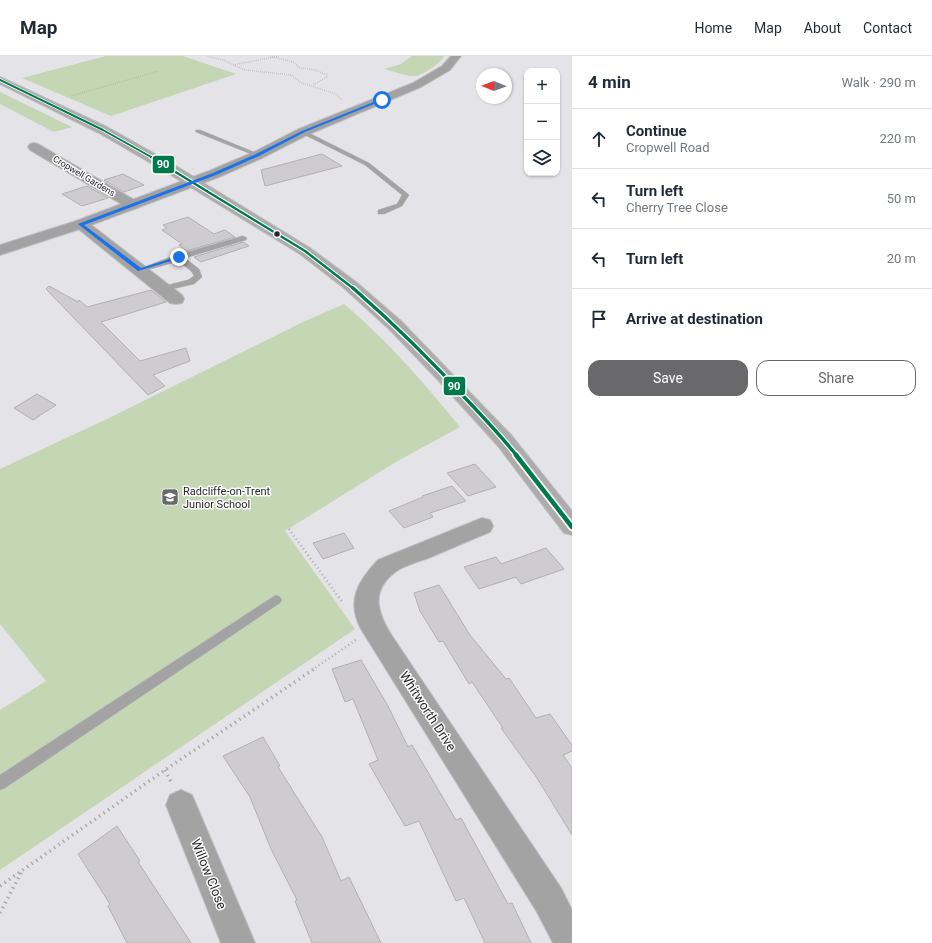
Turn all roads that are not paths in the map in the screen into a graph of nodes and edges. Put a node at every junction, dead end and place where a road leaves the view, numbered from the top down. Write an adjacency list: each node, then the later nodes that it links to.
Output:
1 (456, 56): 4 (street)
2 (0, 80): 7 (highway)
3 (198, 131): 6 (lane)
4 (303, 132): 6 (street); 9 (lane)
5 (34, 147): 8 (street, Cropwell Gardens)
6 (258, 155): 7 (street)
7 (193, 182): 8 (street); 18 (highway)
8 (133, 205): 10 (street)
9 (381, 212)
10 (80, 224): 12 (street); 14 (street)
11 (243, 238): 13 (lane)
12 (0, 250)
13 (179, 257): 14 (lane); 15 (lane)
14 (140, 270): 15 (street)
15 (163, 289): 16 (street)
16 (176, 299)
17 (482, 526): 23 (street, Whitworth Drive)
18 (572, 526)
19 (276, 600): 20 (lane)
20 (0, 783)
21 (181, 805): 22 (street, Willow Close)
22 (238, 943)
23 (571, 943)

